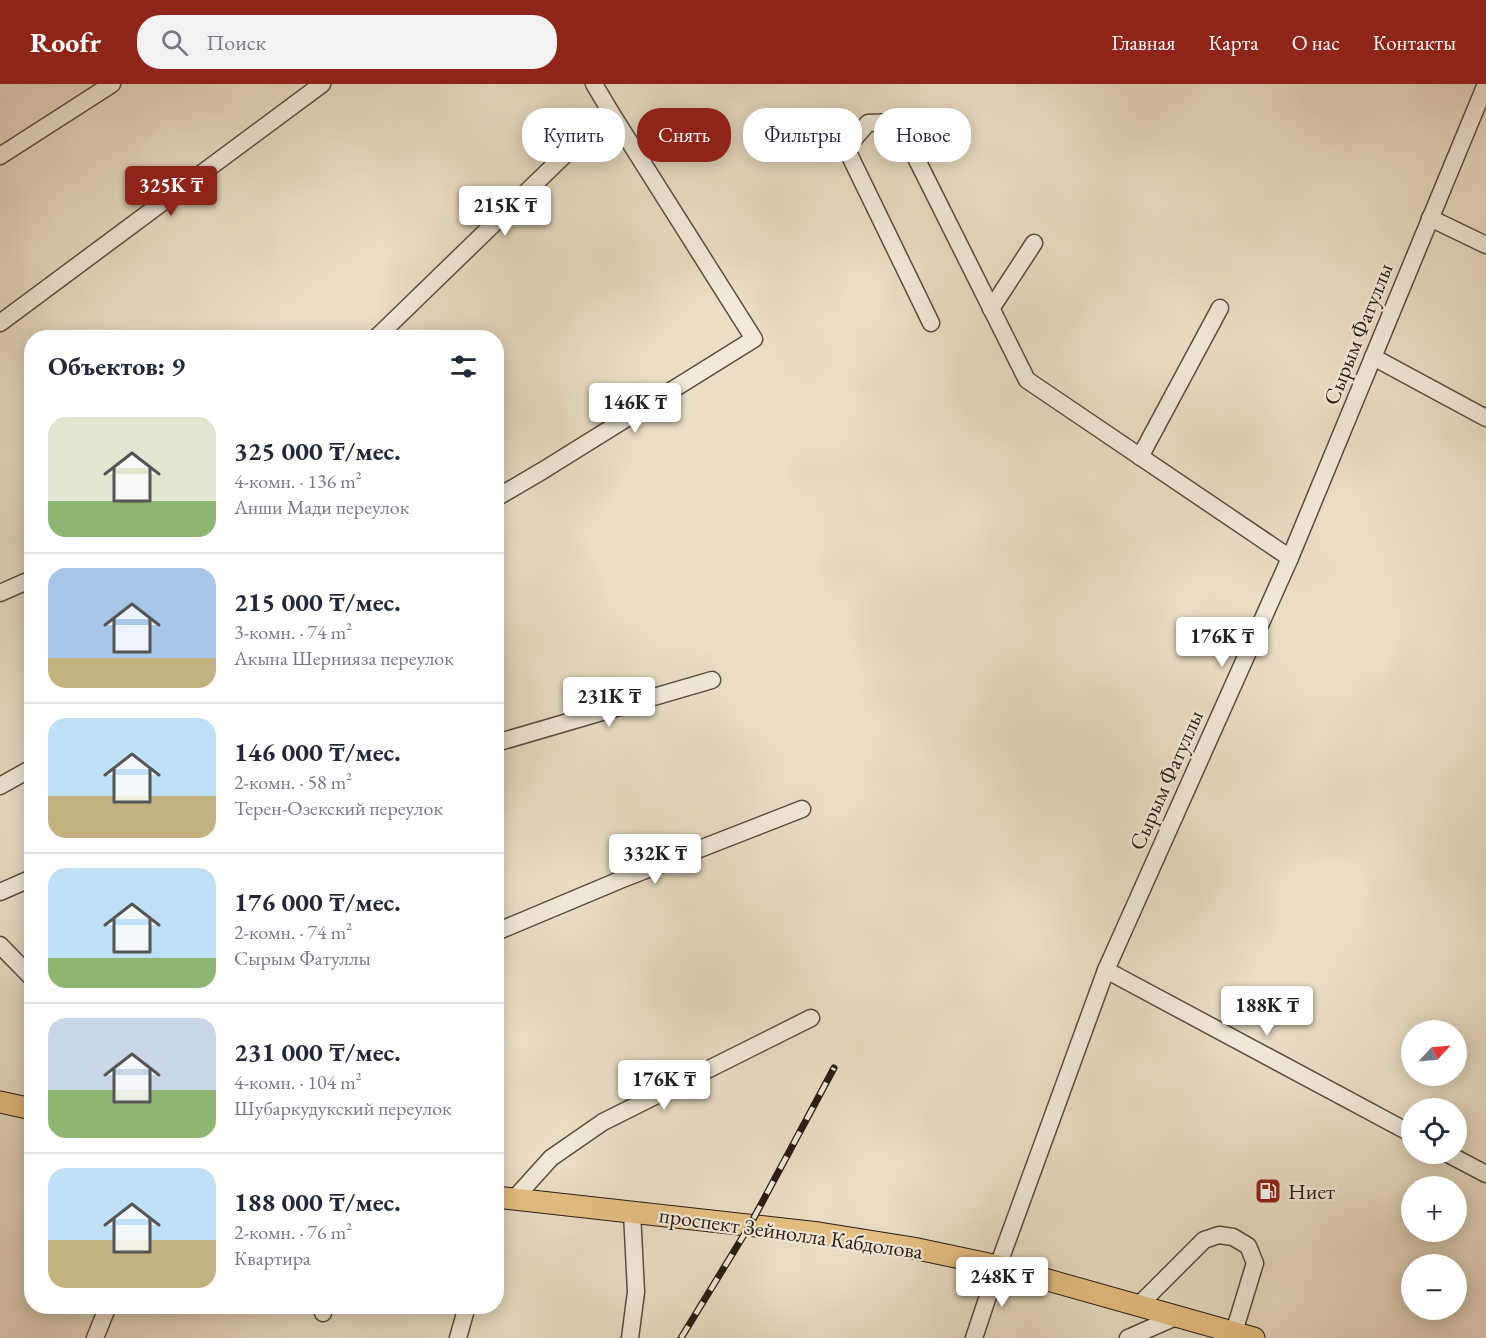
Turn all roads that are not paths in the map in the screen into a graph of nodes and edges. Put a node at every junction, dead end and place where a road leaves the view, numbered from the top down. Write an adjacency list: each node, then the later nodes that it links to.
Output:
1 (112, 84): 7 (street)
2 (322, 84): 14 (street)
3 (594, 84): 5 (street)
4 (1486, 84): 9 (street, Сырым Фатуллы)
5 (608, 108)
6 (625, 135): 20 (street)
7 (0, 156)
8 (557, 162): 16 (street)
9 (1430, 218): 11 (street); 17 (street, Сырым Фатуллы)
10 (1034, 243): 13 (street)
11 (1486, 245)
12 (1220, 308): 19 (street)
13 (991, 309): 15 (street); 19 (street)
14 (0, 323)
15 (931, 323)
16 (384, 330)
17 (1373, 357): 18 (street); 21 (street, Сырым Фатуллы)
18 (1486, 418)
19 (1140, 457): 21 (street)
20 (504, 493)
21 (1290, 558): 34 (street, Сырым Фатуллы)
22 (24, 583): 23 (street)
23 (0, 594)
24 (712, 680): 25 (street)
25 (504, 741)
26 (24, 772): 27 (street)
27 (0, 786)
28 (801, 809): 31 (street)
29 (24, 882): 30 (street)
30 (0, 892)
31 (504, 929)
32 (0, 945): 33 (street)
33 (24, 970)
34 (1106, 970): 38 (street); 43 (street, Сырым Фатуллы)
35 (811, 1018): 41 (street)
36 (0, 1102): 37 (main road)
37 (24, 1108)
38 (1401, 1128)
39 (1467, 1164): 40 (street)
40 (1486, 1174)
41 (505, 1198): 42 (main road, проспект Зейнолла Кабдолова)
42 (632, 1212): 43 (main road, проспект Зейнолла Кабдолова); 51 (street)
43 (998, 1266): 44 (main road, проспект Зейнолла Кабдолова); 52 (street, Сырым Фатуллы)
44 (1139, 1305): 47 (main road, проспект Зейнолла Кабдолова); 48 (street)
45 (105, 1314): 49 (street)
46 (464, 1314): 50 (street)
47 (1178, 1316): 48 (main road, проспект Зейнолла Кабдолова); 53 (street)
48 (1234, 1332): 54 (main road, проспект Зейнолла Кабдолова)
49 (95, 1338)
50 (458, 1338)
51 (630, 1338)
52 (974, 1338)
53 (1128, 1338)
54 (1254, 1338)

